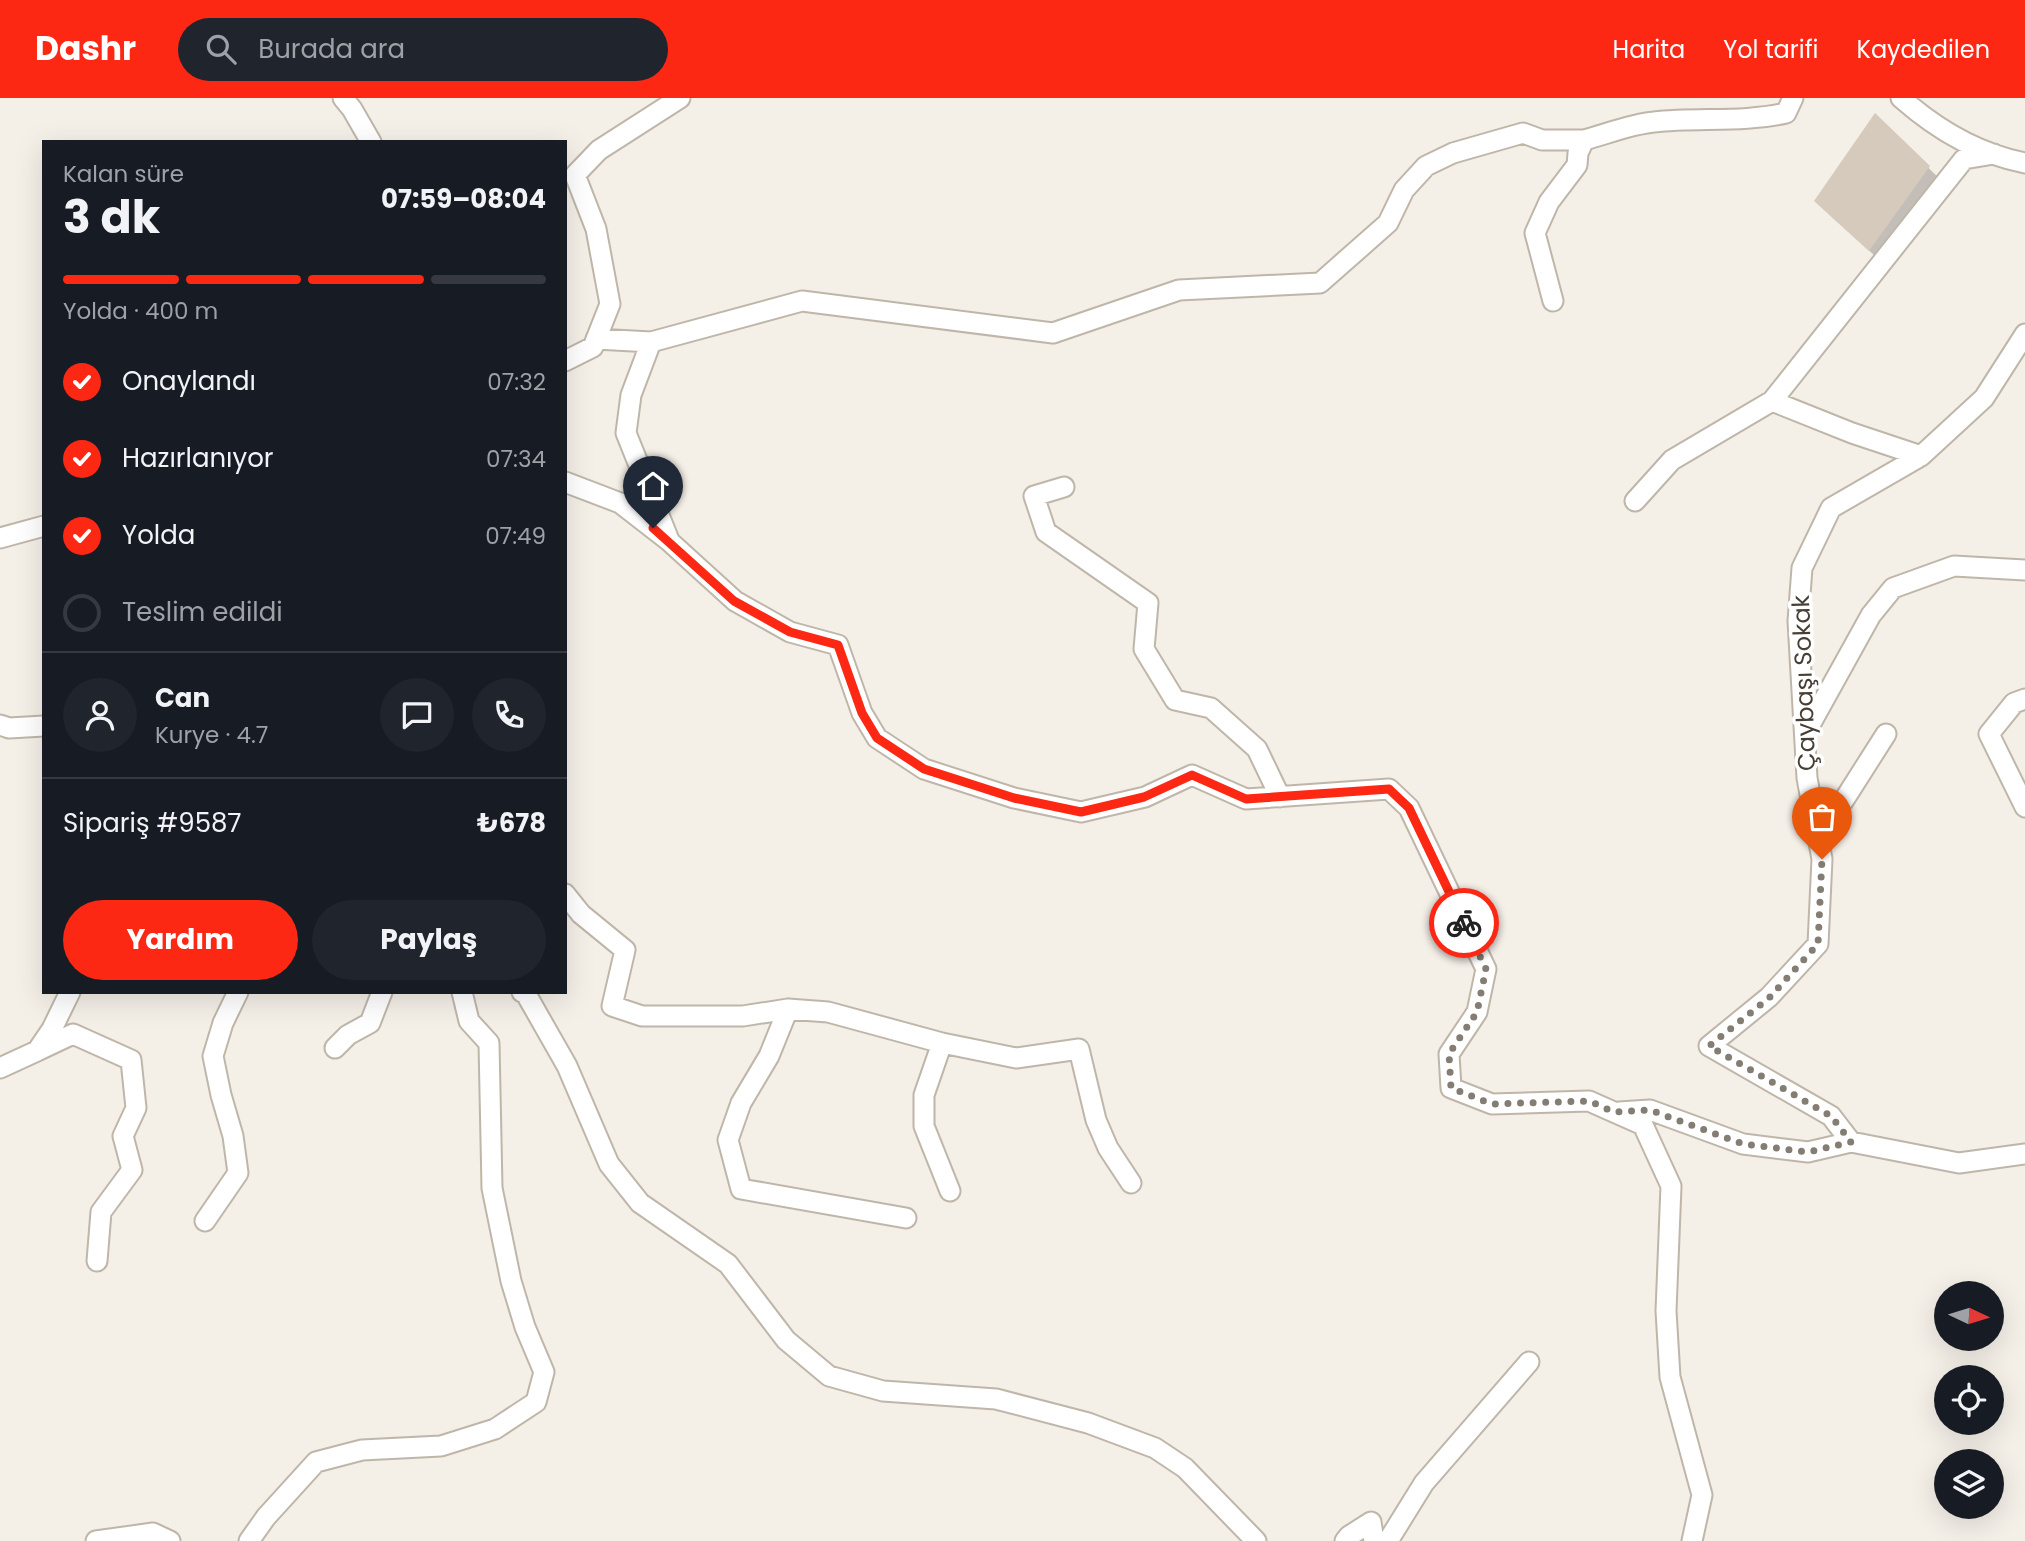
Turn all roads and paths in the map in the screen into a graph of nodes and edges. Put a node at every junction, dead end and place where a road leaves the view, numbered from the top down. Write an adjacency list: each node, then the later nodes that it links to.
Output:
1 (343, 98): 5 (street)
2 (680, 98): 11 (street)
3 (1793, 98): 6 (street)
4 (1901, 98): 7 (street)
5 (370, 140)
6 (1584, 140): 9 (street); 12 (street)
7 (1994, 154): 8 (street); 14 (street)
8 (2025, 163)
9 (1553, 301)
10 (2025, 334): 15 (street, Çaybaşı Sokak)
11 (596, 339): 12 (street); 13 (street)
12 (651, 342): 21 (street)
13 (567, 360)
14 (1772, 401): 15 (street); 18 (street)
15 (1921, 456): 27 (street, Çaybaşı Sokak)
16 (567, 483): 21 (street)
17 (1064, 487): 28 (street)
18 (1635, 501)
19 (42, 527): 20 (street)
20 (0, 538)
21 (669, 541): 28 (street)
22 (2025, 570): 27 (street)
23 (2025, 699): 29 (street)
24 (0, 724): 25 (street)
25 (42, 726)
26 (1886, 734): 30 (street)
27 (1804, 735): 30 (street, Çaybaşı Sokak)
28 (1280, 797): 42 (street)
29 (2025, 807)
30 (1816, 828): 43 (street, Çaybaşı Sokak)
31 (567, 896): 37 (street)
32 (69, 994): 40 (street)
33 (238, 994): 48 (street)
34 (381, 994): 39 (street)
35 (462, 994): 53 (street)
36 (526, 994): 54 (street)
37 (788, 1009): 38 (street); 47 (street)
38 (942, 1042): 45 (street); 46 (street)
39 (335, 1048)
40 (37, 1051): 41 (street); 49 (street)
41 (0, 1068)
42 (1614, 1112): 43 (street); 58 (street)
43 (1851, 1142): 44 (street)
44 (2025, 1154)
45 (1130, 1183)
46 (950, 1191)
47 (906, 1218)
48 (205, 1221)
49 (97, 1261)
50 (1529, 1362): 57 (street)
51 (96, 1541): 52 (street)
52 (170, 1541)
53 (249, 1541)
54 (1256, 1541)
55 (1345, 1541): 56 (street)
56 (1374, 1541)
57 (1388, 1541)
58 (1692, 1541)

